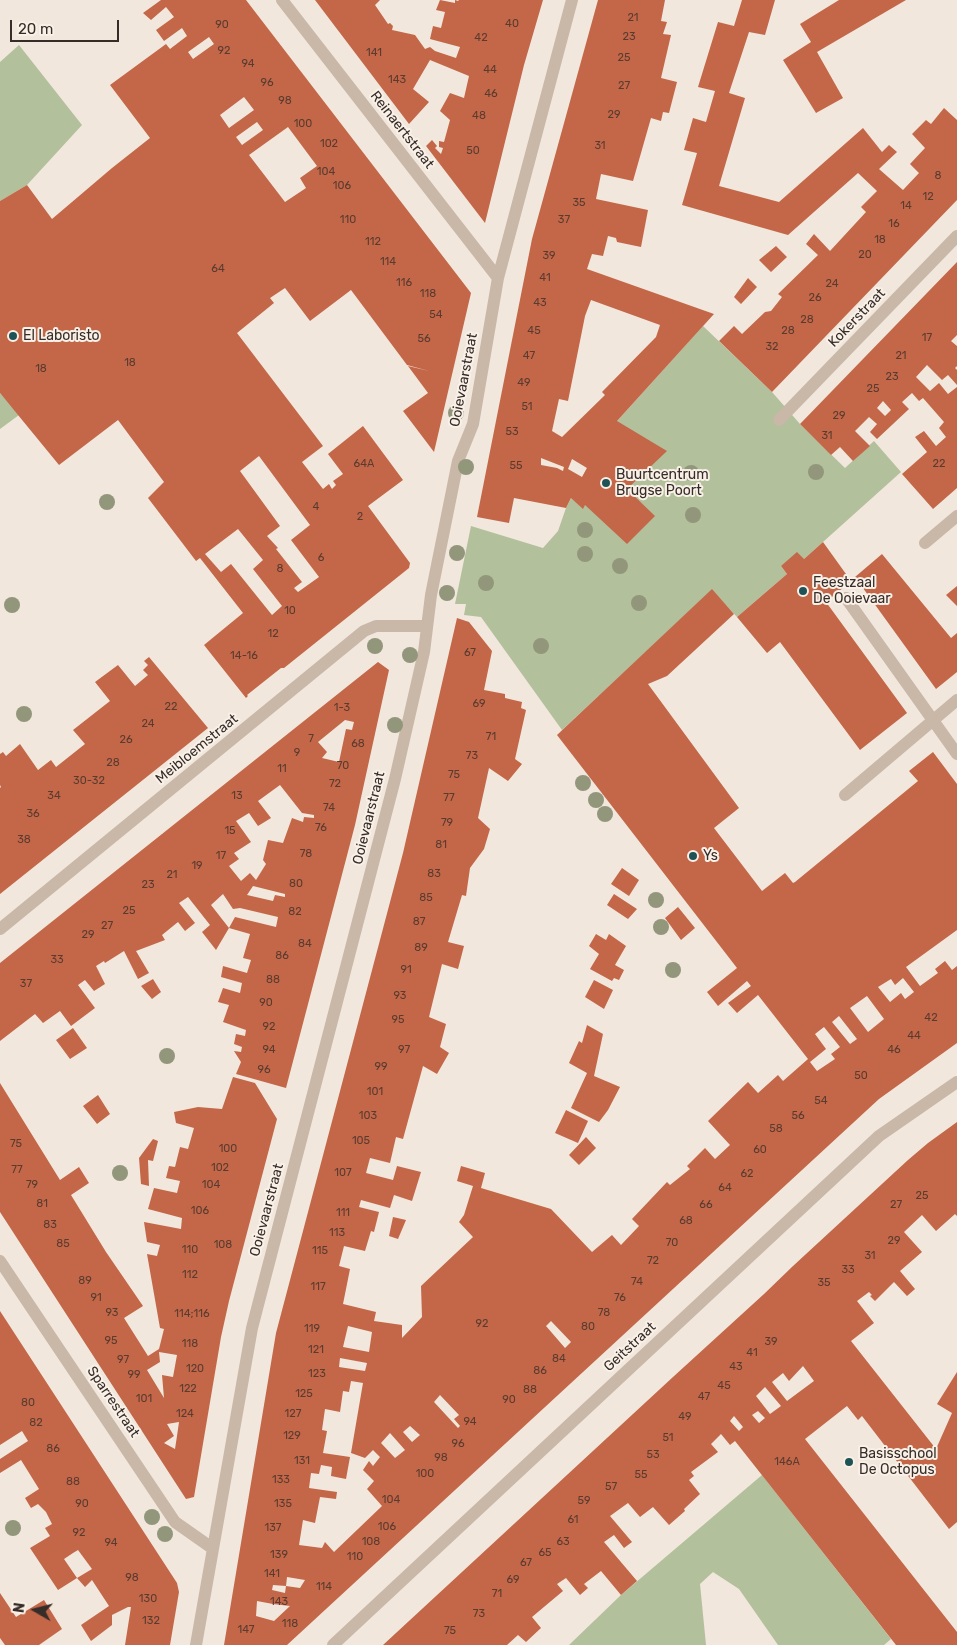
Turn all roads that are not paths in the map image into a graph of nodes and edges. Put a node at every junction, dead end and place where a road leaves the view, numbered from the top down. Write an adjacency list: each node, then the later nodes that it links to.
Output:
1 (282, 0): 4 (street, Reinaertstraat)
2 (572, 0): 4 (street, Ooievaarstraat)
3 (957, 236): 5 (street, Kokerstraat)
4 (498, 278): 9 (street, Ooievaarstraat)
5 (779, 420)
6 (957, 516): 7 (street)
7 (925, 543)
8 (846, 598): 11 (street)
9 (427, 626): 14 (street, Meibloemstraat); 17 (street, Ooievaarstraat)
10 (957, 700): 11 (street)
11 (933, 721): 12 (street); 13 (street)
12 (957, 754)
13 (846, 795)
14 (0, 929)
15 (957, 1082): 19 (street, Geitstraat)
16 (0, 1260): 17 (street, Sparrestraat)
17 (212, 1548): 18 (street, Ooievaarstraat)
18 (196, 1645)
19 (333, 1645)

